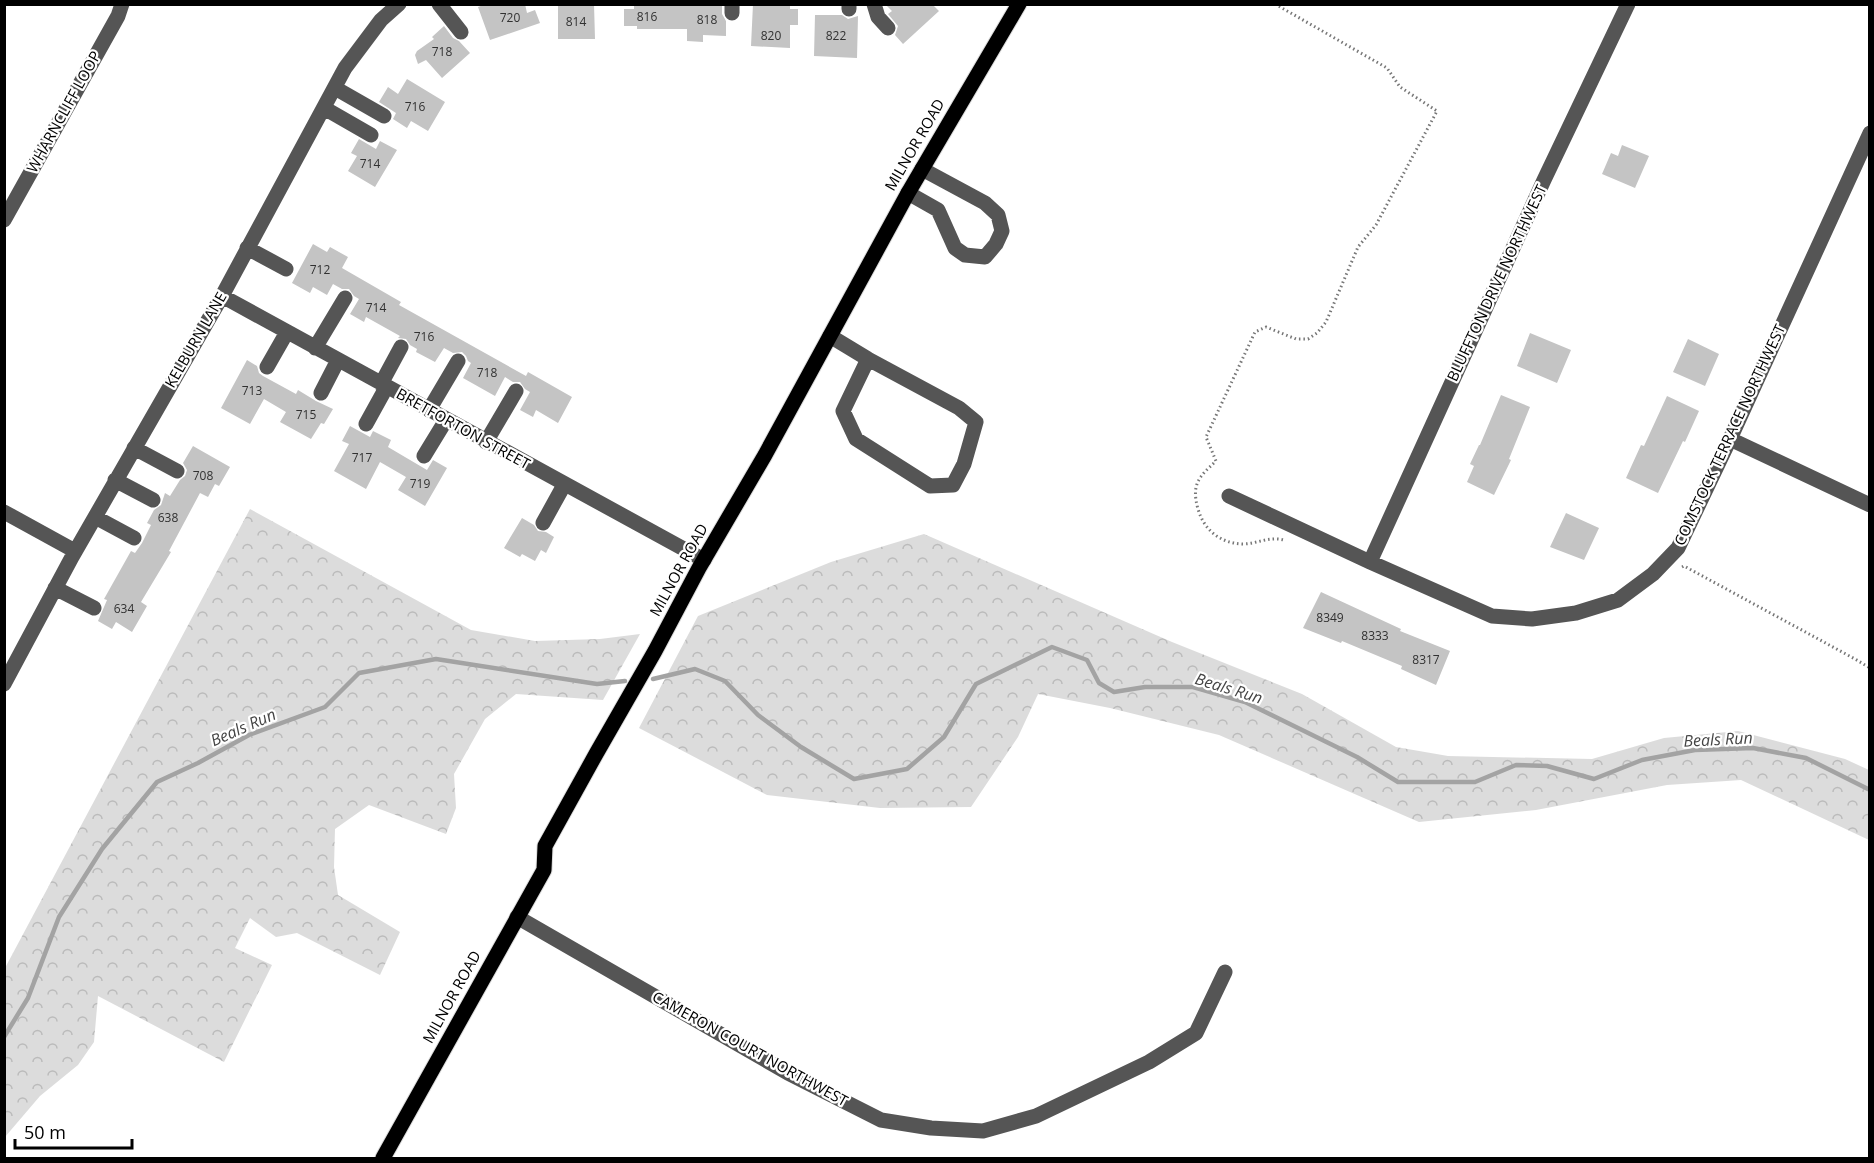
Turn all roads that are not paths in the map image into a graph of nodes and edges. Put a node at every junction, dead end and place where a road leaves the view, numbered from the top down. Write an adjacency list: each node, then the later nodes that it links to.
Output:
1 (123, 4): 16 (street, WHARNCLIFF LOOP)
2 (399, 4): 9 (street, KELBURN LANE)
3 (439, 4): 8 (street)
4 (874, 4): 7 (street)
5 (1019, 4): 14 (main road, MILNOR ROAD)
6 (1628, 4): 51 (street, BLUFFTON DRIVE NORTHWEST)
7 (888, 28)
8 (461, 32)
9 (334, 88): 10 (street, KELBURN LANE); 11 (street)
10 (324, 108): 13 (street); 17 (street, KELBURN LANE)
11 (384, 116)
12 (1869, 133): 35 (street, COMSTOCK TERRACE NORTHWEST)
13 (371, 135)
14 (922, 170): 15 (main road, MILNOR ROAD); 15 (street)
15 (908, 193): 22 (main road, MILNOR ROAD)
16 (4, 220)
17 (247, 248): 18 (street); 19 (street, KELBURN LANE)
18 (286, 269)
19 (222, 296): 21 (street, BRETFORTON STREET); 37 (street, KELBURN LANE)
20 (345, 298): 24 (street)
21 (287, 332): 24 (street, BRETFORTON STREET); 28 (street)
22 (830, 336): 25 (street); 50 (main road, MILNOR ROAD)
23 (401, 347): 29 (street)
24 (315, 348): 26 (street, BRETFORTON STREET)
25 (868, 359): 25 (street)
26 (339, 360): 29 (street, BRETFORTON STREET); 31 (street)
27 (458, 361): 32 (street)
28 (267, 367)
29 (384, 385): 32 (street, BRETFORTON STREET); 34 (street)
30 (516, 391): 36 (street)
31 (321, 393)
32 (429, 410): 33 (street, BRETFORTON STREET)
33 (446, 420): 36 (street, BRETFORTON STREET); 38 (street)
34 (366, 424)
35 (1730, 439): 44 (street); 51 (street, COMSTOCK TERRACE NORTHWEST)
36 (486, 442): 41 (street, BRETFORTON STREET)
37 (134, 448): 39 (street); 40 (street, KELBURN LANE)
38 (424, 456)
39 (177, 471)
40 (116, 480): 43 (street); 46 (street, KELBURN LANE)
41 (564, 485): 47 (street); 50 (street, BRETFORTON STREET)
42 (1229, 496): 51 (street, COMSTOCK TERRACE NORTHWEST)
43 (153, 500)
44 (1869, 505)
45 (4, 512): 49 (street)
46 (94, 517): 48 (street); 49 (street, KELBURN LANE)
47 (543, 523)
48 (134, 538)
49 (75, 551): 52 (street, KELBURN LANE)
50 (704, 561): 55 (main road, MILNOR ROAD)
51 (1370, 562)
52 (55, 588): 53 (street); 54 (street, KELBURN LANE)
53 (94, 608)
54 (4, 684)
55 (517, 917): 56 (street, CAMERON COURT NORTHWEST); 57 (main road, MILNOR ROAD)
56 (1225, 972)
57 (383, 1158)

